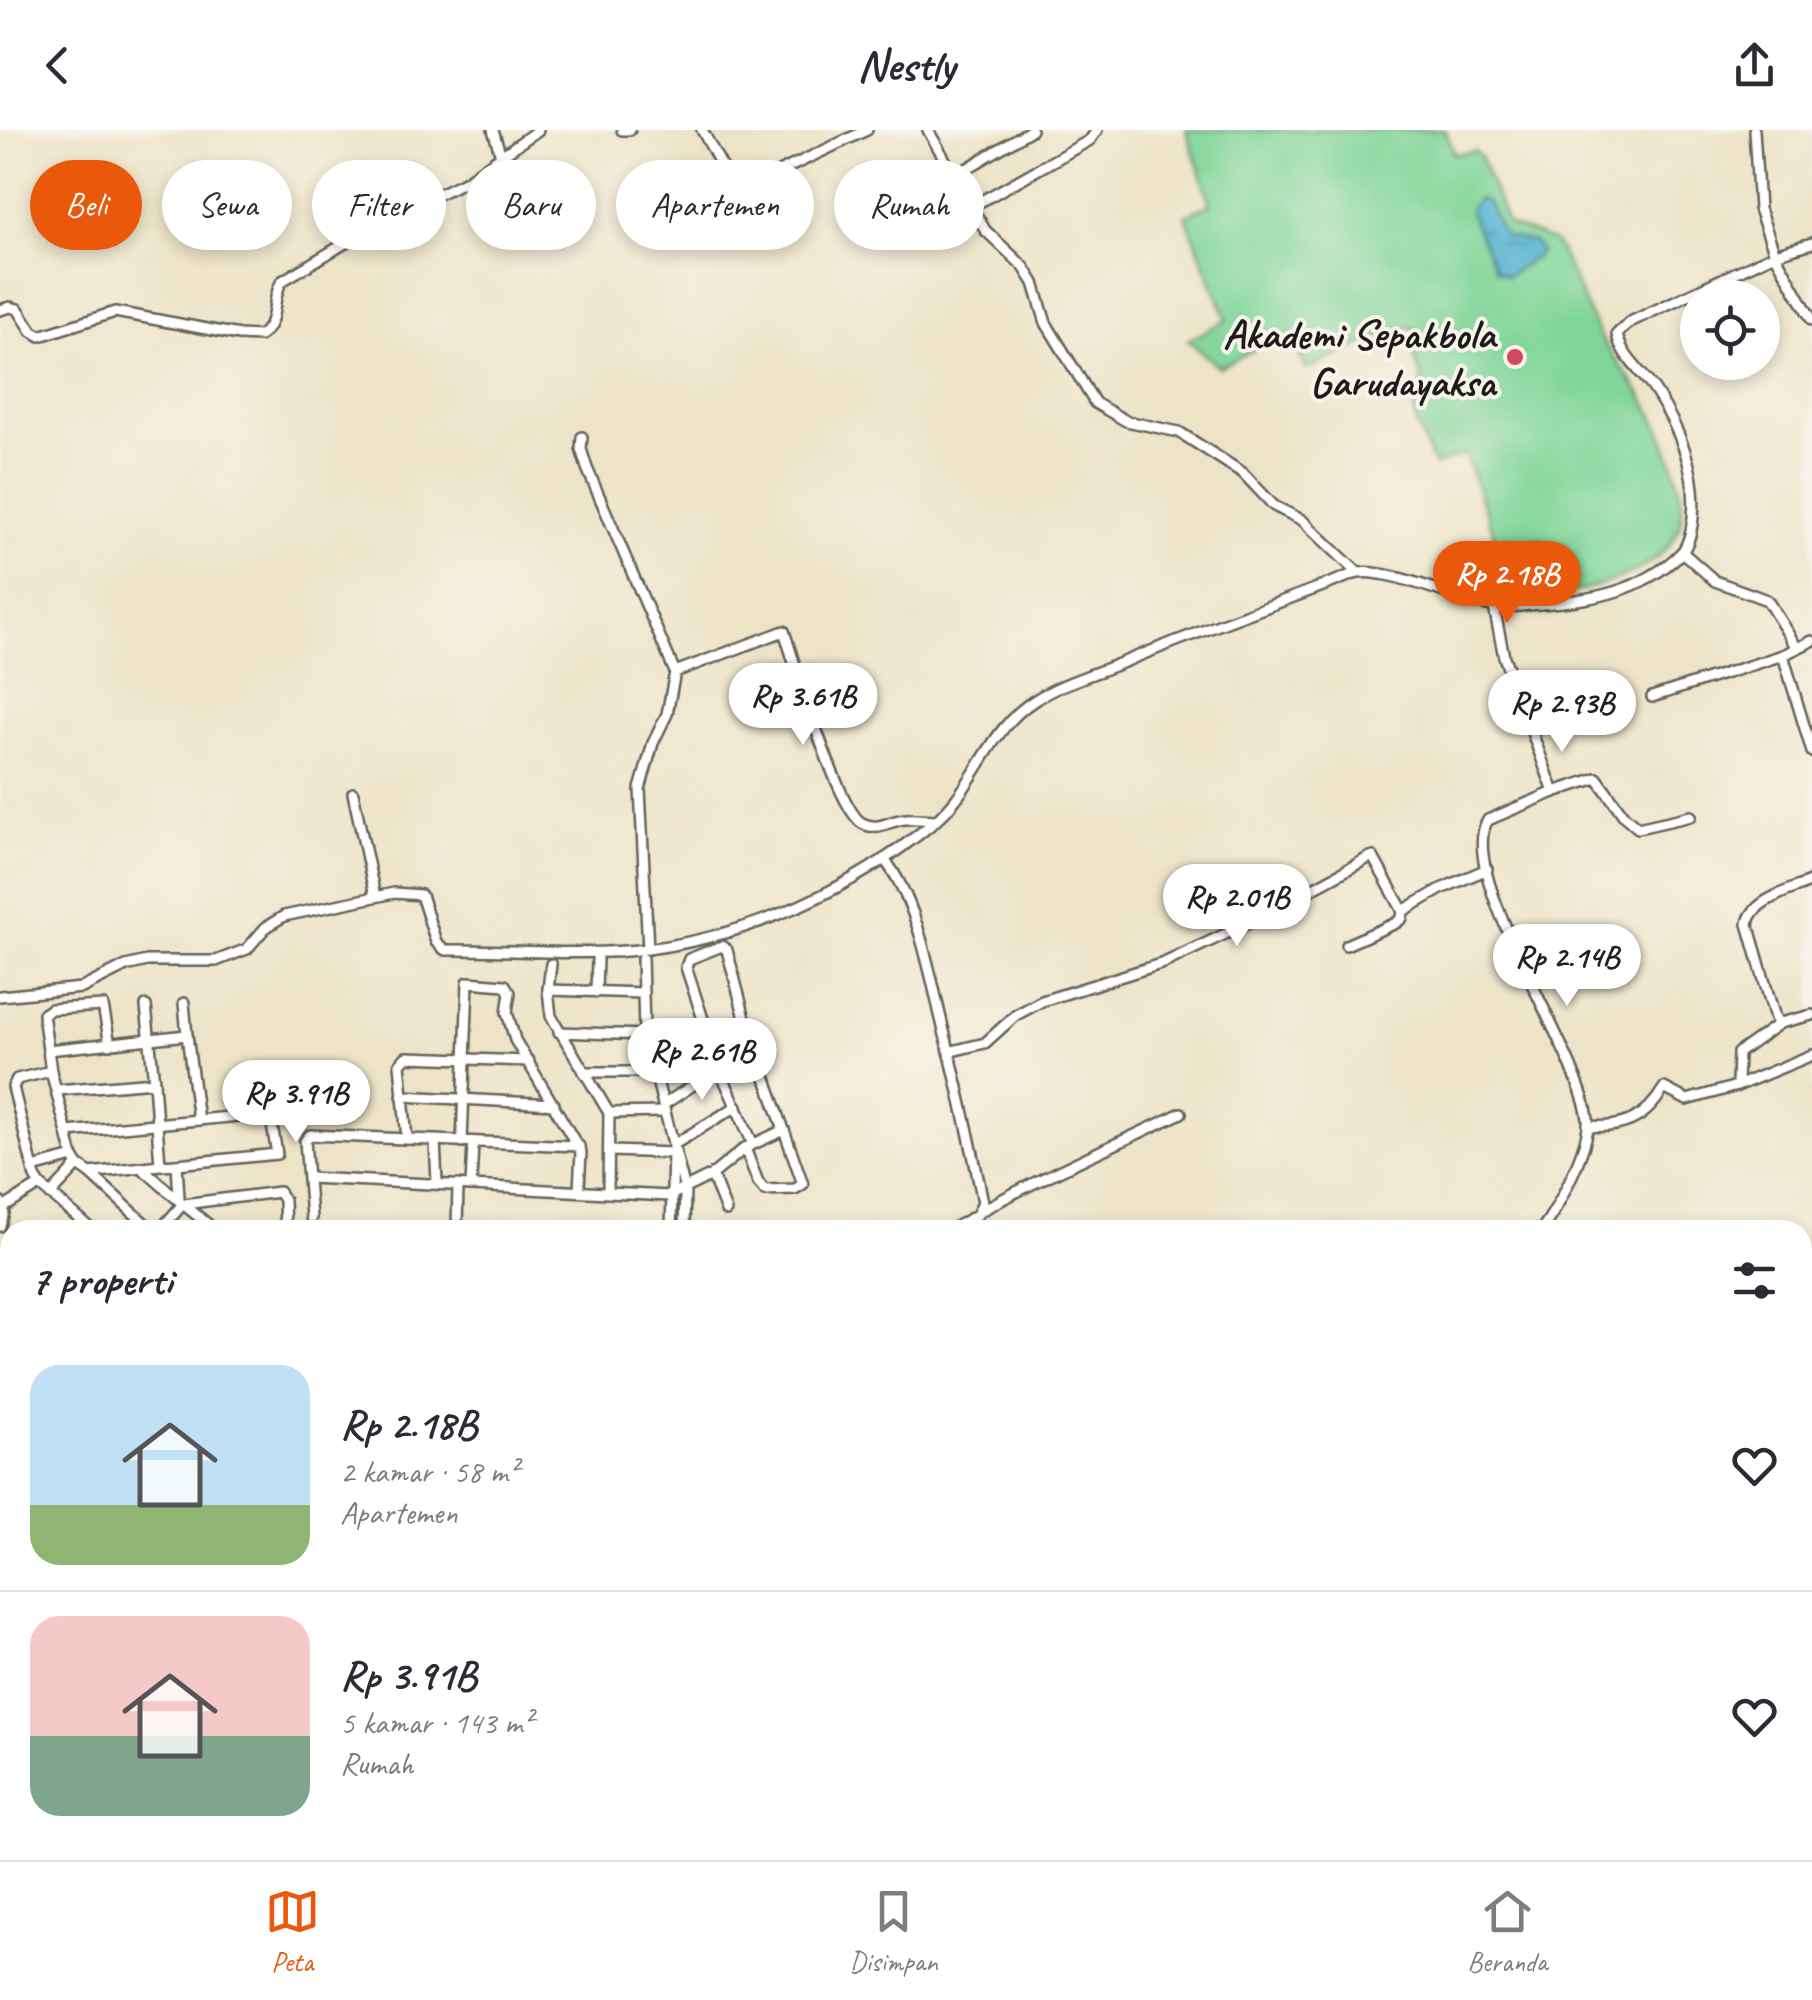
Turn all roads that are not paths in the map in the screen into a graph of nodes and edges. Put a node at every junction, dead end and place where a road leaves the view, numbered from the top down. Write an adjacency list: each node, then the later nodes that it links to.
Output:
1 (492, 130): 11 (street)
2 (538, 130): 11 (street)
3 (622, 130): 4 (street)
4 (630, 130)
5 (702, 130): 6 (street)
6 (867, 130)
7 (928, 130): 12 (street)
8 (1032, 130): 13 (street)
9 (1097, 130): 14 (street)
10 (1754, 130): 17 (street)
11 (501, 156): 18 (street)
12 (944, 160)
13 (980, 160)
14 (984, 200)
15 (984, 228): 22 (street)
16 (1812, 243): 17 (street)
17 (1774, 254): 19 (street); 21 (street)
18 (0, 310)
19 (1812, 320)
20 (582, 437): 27 (street)
21 (1682, 552): 23 (street); 25 (street)
22 (1358, 573): 23 (street); 33 (street)
23 (1494, 606): 31 (street)
24 (1812, 641): 25 (street)
25 (1797, 648): 26 (street)
26 (1783, 655): 28 (street); 29 (street)
27 (676, 672): 33 (street); 40 (street)
28 (1652, 698)
29 (1812, 752)
30 (353, 792): 37 (street)
31 (1554, 792): 32 (street); 35 (street)
32 (1690, 816)
33 (936, 820): 34 (street)
34 (884, 859): 40 (street); 59 (street)
35 (1487, 869): 38 (street); 79 (street)
36 (1812, 881): 51 (street)
37 (374, 896): 40 (street); 46 (street)
38 (1403, 910): 39 (street); 59 (street)
39 (1346, 945)
40 (645, 954): 45 (street)
41 (597, 959): 44 (street)
42 (551, 964): 43 (street)
43 (548, 990): 44 (street); 52 (street)
44 (596, 992): 45 (street)
45 (643, 994): 53 (street)
46 (0, 996)
47 (184, 1003): 54 (street)
48 (146, 1006): 56 (street)
49 (1812, 1015): 51 (street)
50 (746, 1022): 55 (street); 55 (street); 80 (street)
51 (1780, 1023): 68 (street)
52 (559, 1032): 53 (street); 65 (street)
53 (645, 1034): 66 (street)
54 (188, 1035): 56 (street); 77 (street)
55 (708, 1036): 63 (street)
56 (148, 1038): 57 (street); 67 (street)
57 (110, 1044): 58 (street); 58 (street)
58 (48, 1050): 64 (street)
59 (952, 1051): 110 (street)
60 (1812, 1055): 68 (street)
61 (466, 1059): 62 (street); 62 (street); 70 (street); 71 (street)
62 (528, 1061): 72 (street)
63 (719, 1068): 73 (street); 74 (street)
64 (52, 1071): 69 (street); 93 (street)
65 (584, 1072): 66 (street); 75 (street)
66 (653, 1072): 74 (street)
67 (154, 1082): 69 (street); 78 (street)
68 (1737, 1086): 79 (street)
69 (57, 1090): 81 (street)
70 (402, 1096): 71 (street); 82 (street)
71 (463, 1101): 72 (street); 84 (street)
72 (554, 1104): 86 (street)
73 (737, 1106): 87 (street); 88 (street)
74 (664, 1109): 75 (street); 88 (street)
75 (609, 1113): 89 (street)
76 (1181, 1113): 110 (street)
77 (198, 1120): 78 (street); 91 (street)
78 (157, 1123): 81 (street); 92 (street)
79 (1588, 1126): 121 (street)
80 (784, 1130): 87 (street); 87 (street)
81 (67, 1132): 90 (street)
82 (407, 1139): 83 (street); 97 (street)
83 (435, 1141): 84 (street); 98 (street)
84 (462, 1142): 85 (street)
85 (473, 1143): 86 (street); 101 (street)
86 (578, 1146): 102 (street)
87 (749, 1146): 96 (street)
88 (673, 1150): 89 (street); 103 (street); 106 (street)
89 (609, 1152): 104 (street)
90 (75, 1161): 93 (street); 95 (street); 105 (street)
91 (178, 1164): 92 (street); 107 (street)
92 (160, 1165): 94 (street)
93 (33, 1168): 99 (street)
94 (142, 1168): 95 (street); 107 (street)
95 (90, 1173): 113 (street)
96 (712, 1174): 103 (street); 109 (street)
97 (309, 1178): 98 (street); 111 (street)
98 (436, 1183): 100 (street)
99 (40, 1185): 105 (street); 108 (street)
100 (458, 1185): 101 (street); 117 (street)
101 (471, 1186): 102 (street)
102 (579, 1190): 104 (street)
103 (685, 1190): 106 (street); 119 (street)
104 (608, 1192): 106 (street)
105 (50, 1195): 112 (street)
106 (669, 1196): 118 (street)
107 (181, 1200): 114 (street); 115 (street); 116 (street)
108 (2, 1205)
109 (726, 1211)
110 (981, 1211): 120 (street)
111 (310, 1218)
112 (80, 1220)
113 (141, 1220)
114 (167, 1220)
115 (203, 1220)
116 (285, 1220)
117 (457, 1220)
118 (670, 1220)
119 (684, 1220)
120 (966, 1220)
121 (1546, 1220)

